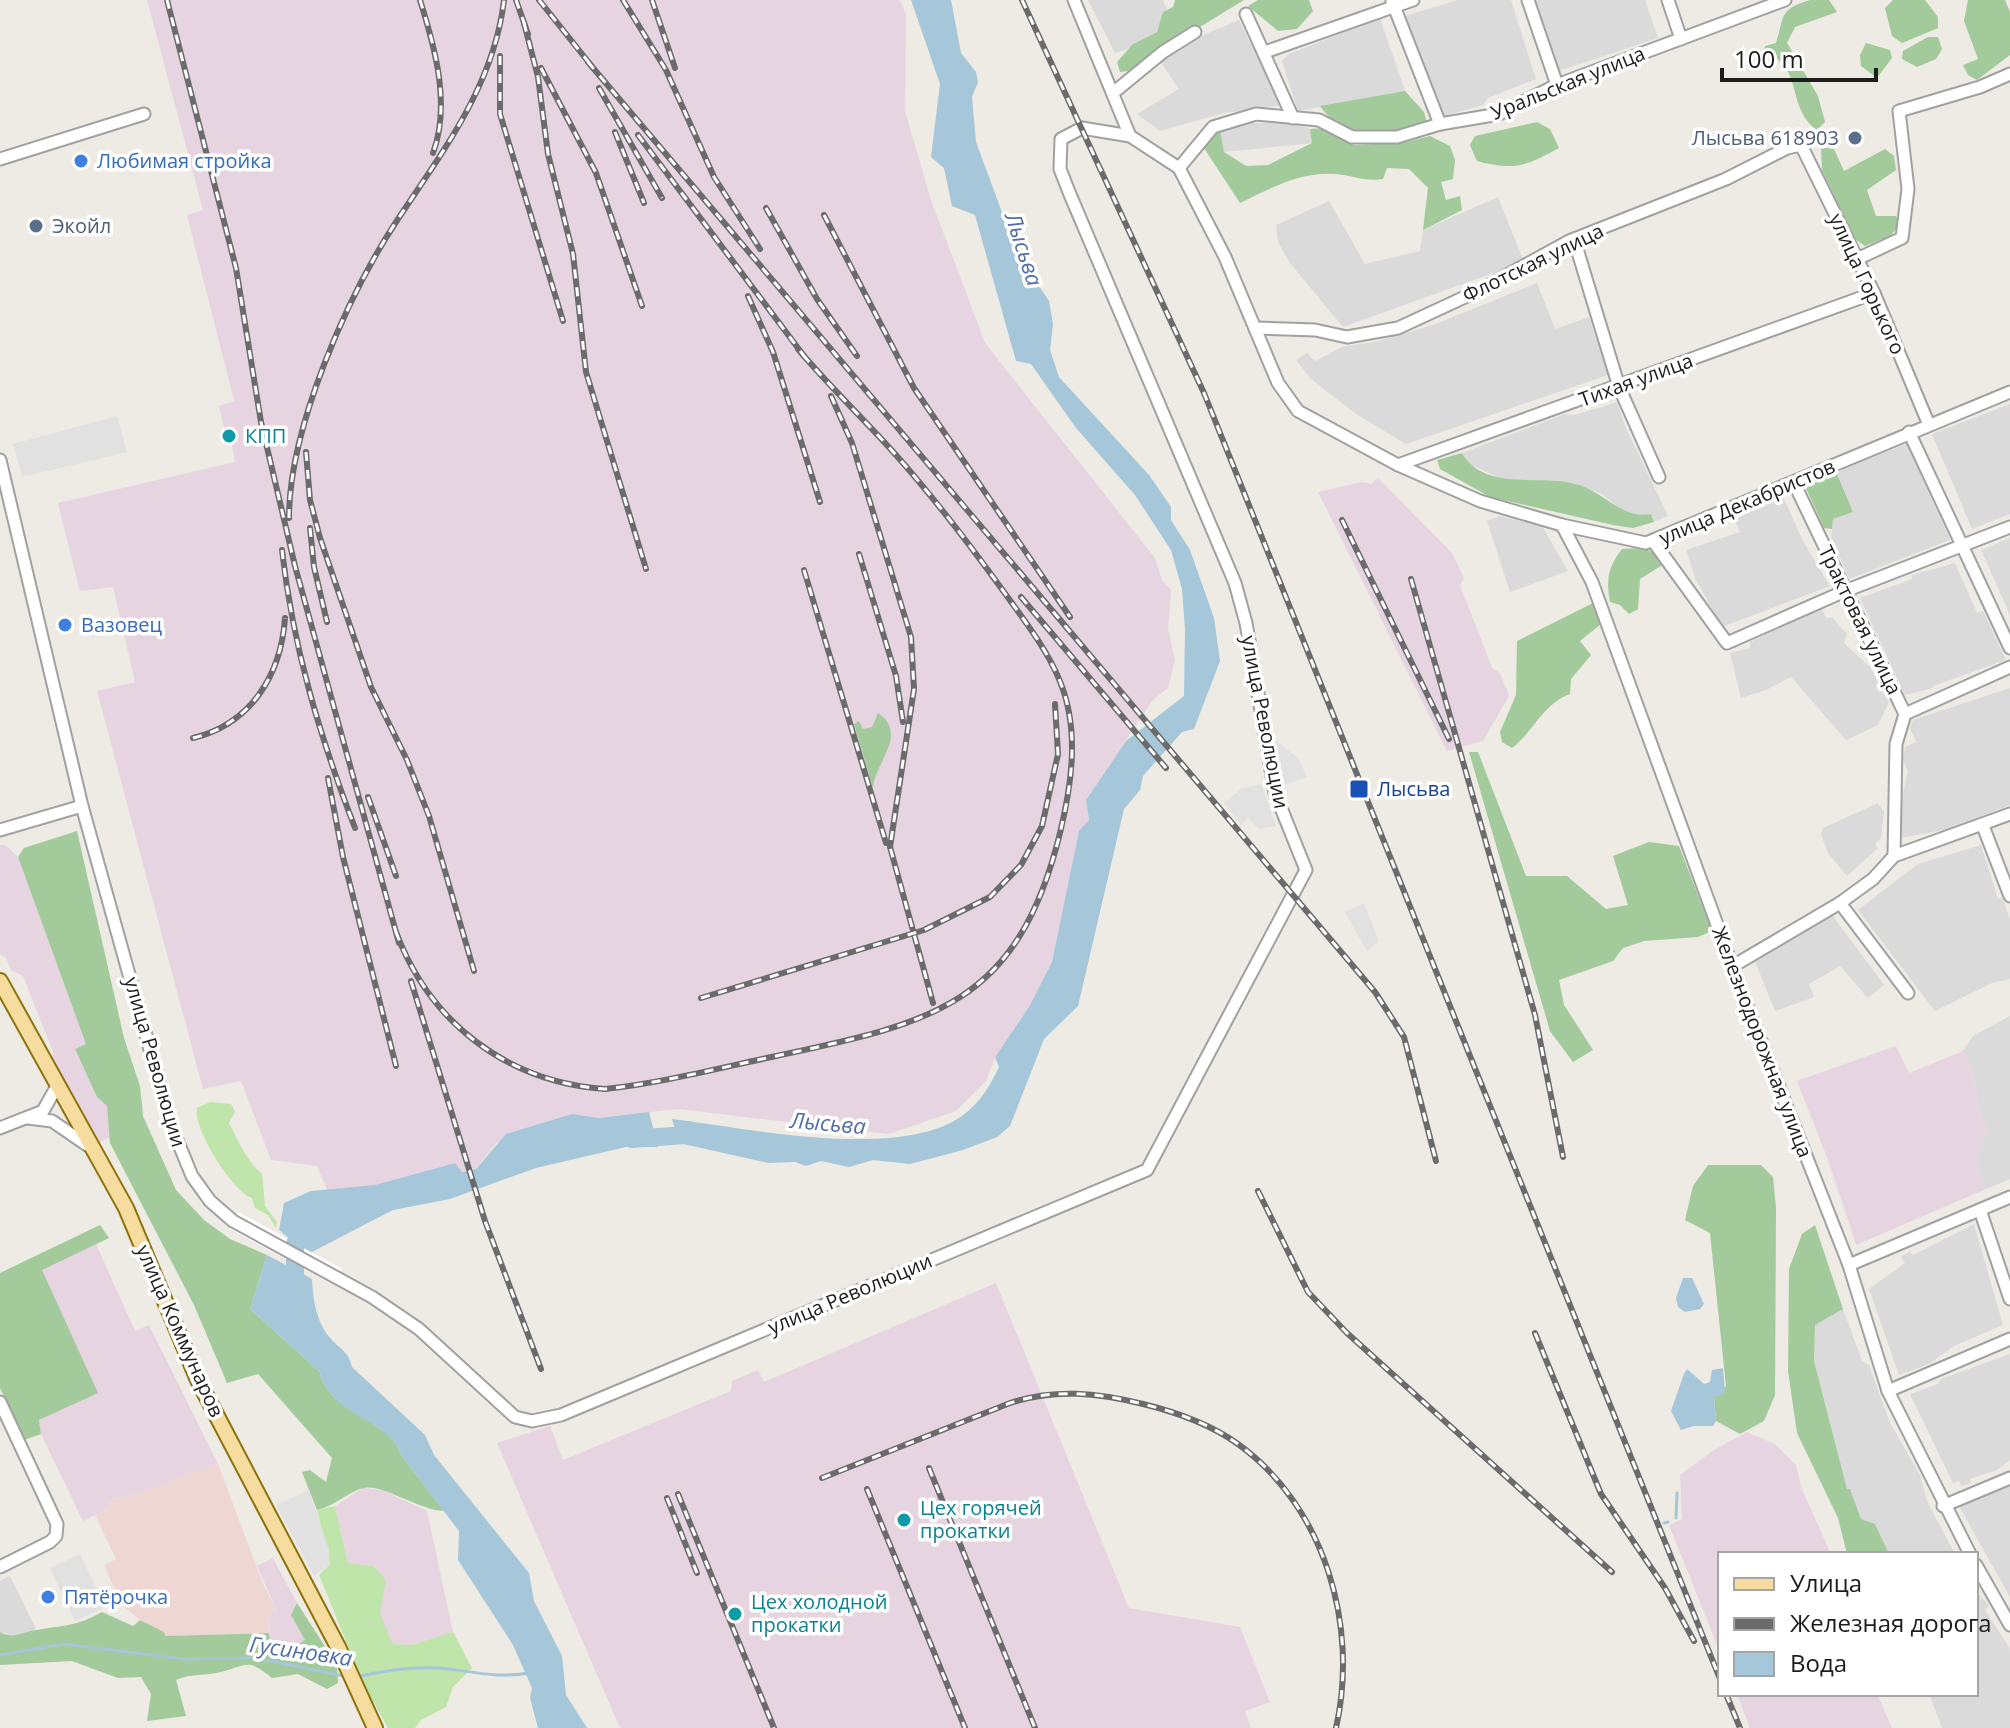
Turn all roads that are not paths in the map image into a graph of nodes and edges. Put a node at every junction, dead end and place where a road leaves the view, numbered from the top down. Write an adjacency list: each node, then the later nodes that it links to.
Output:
1 (1074, 0): 13 (street)
2 (1413, 0): 6 (street)
3 (1528, 0): 12 (street)
4 (1668, 0): 9 (street)
5 (1785, 0): 9 (street, Уральская улица)
6 (1393, 3): 10 (street); 16 (street)
7 (1246, 14): 10 (street)
8 (1195, 32): 13 (street)
9 (1681, 39): 12 (street, Уральская улица)
10 (1265, 52): 15 (street)
11 (2010, 74): 22 (street)
12 (1557, 85): 16 (street, Уральская улица)
13 (1113, 93): 17 (street)
14 (144, 114): 19 (street)
15 (1293, 118): 16 (street, Уральская улица); 20 (street, Уральская улица)
16 (1440, 124)
17 (1130, 136): 20 (street, улица Декабристов); 41 (street, улица Революции)
18 (1801, 145): 21 (street, Флотская улица); 22 (street, улица Горького)
19 (0, 159)
20 (1179, 168): 24 (street, улица Декабристов)
21 (1574, 239): 24 (street, Флотская улица); 25 (street)
22 (1857, 259): 23 (street, улица Горького)
23 (1874, 293): 25 (street, Тихая улица); 27 (street, улица Горького)
24 (1255, 328): 30 (street, улица Декабристов)
25 (1619, 387): 30 (street, Тихая улица); 31 (street)
26 (2010, 392): 27 (street, улица Декабристов)
27 (1929, 425): 28 (street, улица Декабристов)
28 (1909, 432): 32 (street, улица Декабристов); 36 (street)
29 (0, 460): 41 (street, улица Революции)
30 (1398, 465): 33 (street, улица Декабристов)
31 (1659, 477)
32 (1794, 483): 35 (street, улица Декабристов); 37 (street, Трактовая улица)
33 (1562, 525): 35 (street, улица Декабристов); 48 (street, Железнодорожная улица)
34 (2010, 527): 36 (street)
35 (1653, 541): 37 (street)
36 (1963, 545): 37 (street); 38 (street)
37 (1845, 591): 40 (street, Трактовая улица)
38 (2010, 648)
39 (2010, 667): 40 (street)
40 (1905, 714): 45 (street, Трактовая улица)
41 (82, 806): 44 (street)
42 (2010, 814): 43 (street)
43 (1983, 826): 45 (street); 46 (street)
44 (0, 830)
45 (1894, 856): 47 (street)
46 (2010, 896)
47 (1840, 903): 48 (street); 50 (street)
48 (1733, 966): 57 (street, Железнодорожная улица)
49 (0, 982): 51 (main road, улица Коммунаров)
50 (1908, 993)
51 (57, 1086): 52 (street); 54 (main road, улица Коммунаров)
52 (27, 1118): 53 (street); 54 (street)
53 (0, 1128)
54 (89, 1147): 68 (main road, улица Коммунаров)
55 (2010, 1197): 56 (street)
56 (1980, 1210): 57 (street); 58 (street)
57 (1849, 1265): 60 (street, Железнодорожная улица)
58 (2010, 1299)
59 (2010, 1339): 60 (street)
60 (1888, 1391): 63 (street, Железнодорожная улица)
61 (0, 1402): 65 (street)
62 (2010, 1478): 63 (street)
63 (1943, 1506): 64 (street, Железнодорожная улица)
64 (1969, 1552)
65 (0, 1567)
66 (1978, 1569): 67 (street)
67 (2010, 1625)
68 (375, 1728)

